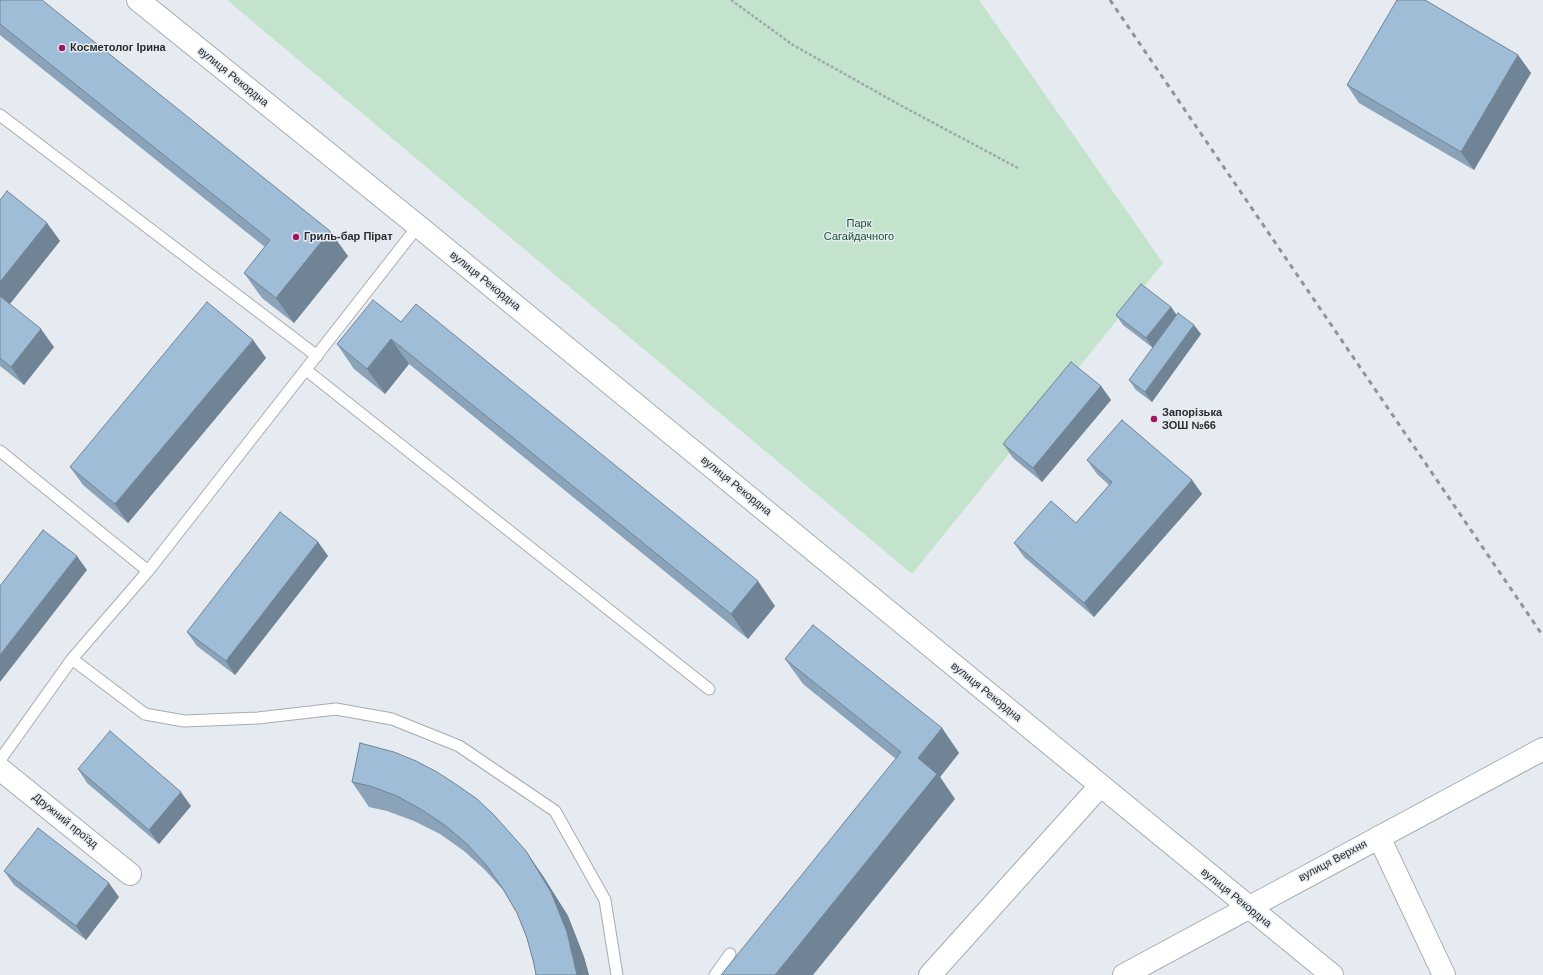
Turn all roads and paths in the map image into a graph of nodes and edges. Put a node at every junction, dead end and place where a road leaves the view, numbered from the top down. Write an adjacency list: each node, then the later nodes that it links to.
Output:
1 (138, 0): 5 (street, вулиця Рекордна)
2 (731, 0): 4 (path)
3 (0, 115): 6 (lane)
4 (1018, 168)
5 (418, 226): 6 (lane); 15 (street, вулиця Рекордна)
6 (317, 356): 7 (lane)
7 (306, 370): 9 (lane); 11 (lane)
8 (0, 451): 9 (lane)
9 (148, 571): 10 (lane)
10 (72, 659): 13 (lane); 20 (lane)
11 (709, 689)
12 (1543, 749): 16 (street, вулиця Верхня)
13 (0, 760)
14 (0, 769): 17 (street, Дружний проїзд)
15 (1100, 786): 18 (street, вулиця Рекордна); 22 (street)
16 (1378, 837): 18 (street, вулиця Верхня); 25 (street)
17 (130, 874)
18 (1248, 907): 23 (street, вулиця Верхня); 24 (street, вулиця Рекордна)
19 (730, 954): 21 (lane)
20 (617, 975)
21 (715, 975)
22 (930, 975)
23 (1124, 975)
24 (1332, 975)
25 (1444, 975)

